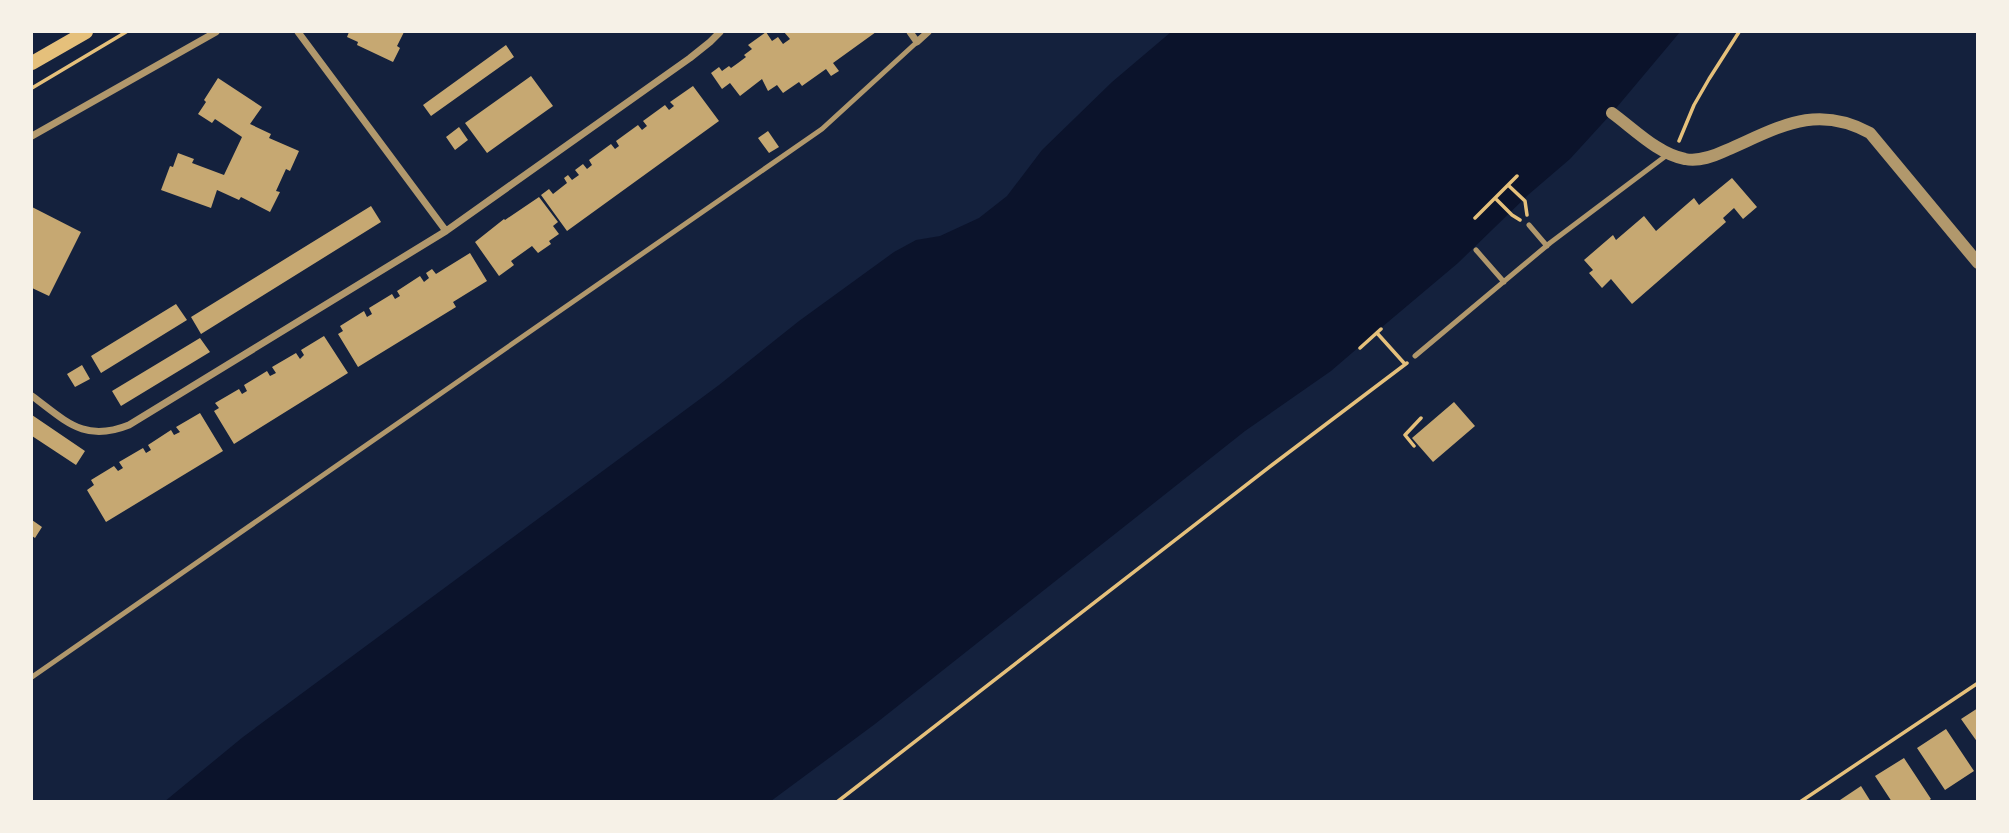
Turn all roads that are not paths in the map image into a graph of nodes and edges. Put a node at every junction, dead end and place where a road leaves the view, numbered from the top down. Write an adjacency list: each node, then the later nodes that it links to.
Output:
1 (86, 32): 8 (main road)
2 (216, 32): 10 (street)
3 (298, 32): 13 (street)
4 (720, 32): 13 (street)
5 (910, 32): 7 (street)
6 (928, 32): 7 (street)
7 (917, 41): 20 (lane)
8 (32, 63)
9 (1612, 113): 11 (street)
10 (32, 136)
11 (1669, 153): 14 (lane); 16 (street)
12 (1529, 225): 14 (lane)
13 (446, 230): 19 (street)
14 (1547, 246): 17 (lane)
15 (1476, 250): 17 (lane)
16 (1978, 263)
17 (1504, 282): 18 (lane)
18 (1415, 356)
19 (32, 396)
20 (32, 677)

